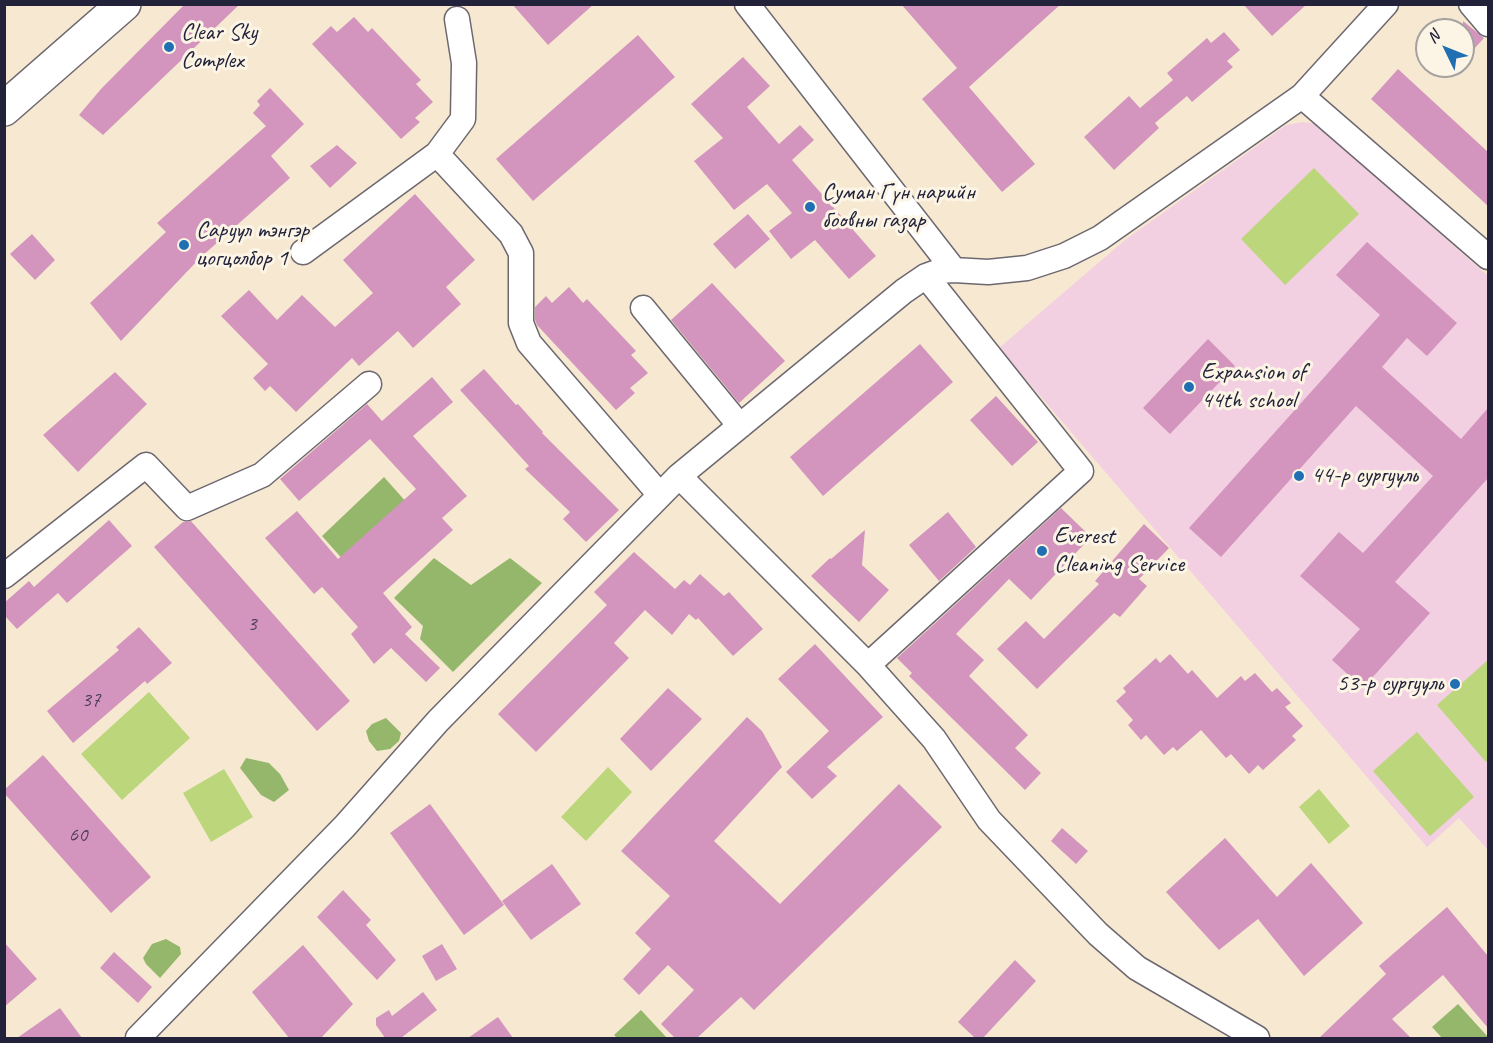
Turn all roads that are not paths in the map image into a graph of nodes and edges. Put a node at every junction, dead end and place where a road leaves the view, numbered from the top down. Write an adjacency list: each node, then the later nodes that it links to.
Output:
1 (124, 4): 8 (main road)
2 (747, 4): 12 (street)
3 (1386, 4): 7 (street)
4 (1471, 4): 6 (street)
5 (457, 19): 9 (street)
6 (1488, 24)
7 (1302, 96): 11 (street); 12 (street)
8 (4, 109)
9 (436, 154): 10 (street); 18 (street)
10 (303, 252)
11 (1488, 257)
12 (954, 270): 13 (street)
13 (926, 276): 16 (street); 20 (street)
14 (644, 308): 16 (street)
15 (369, 384): 19 (street)
16 (740, 426): 17 (street)
17 (679, 476): 18 (street); 20 (street)
18 (660, 495): 21 (street)
19 (4, 576)
20 (868, 666): 22 (street)
21 (138, 1038)
22 (1257, 1038)

